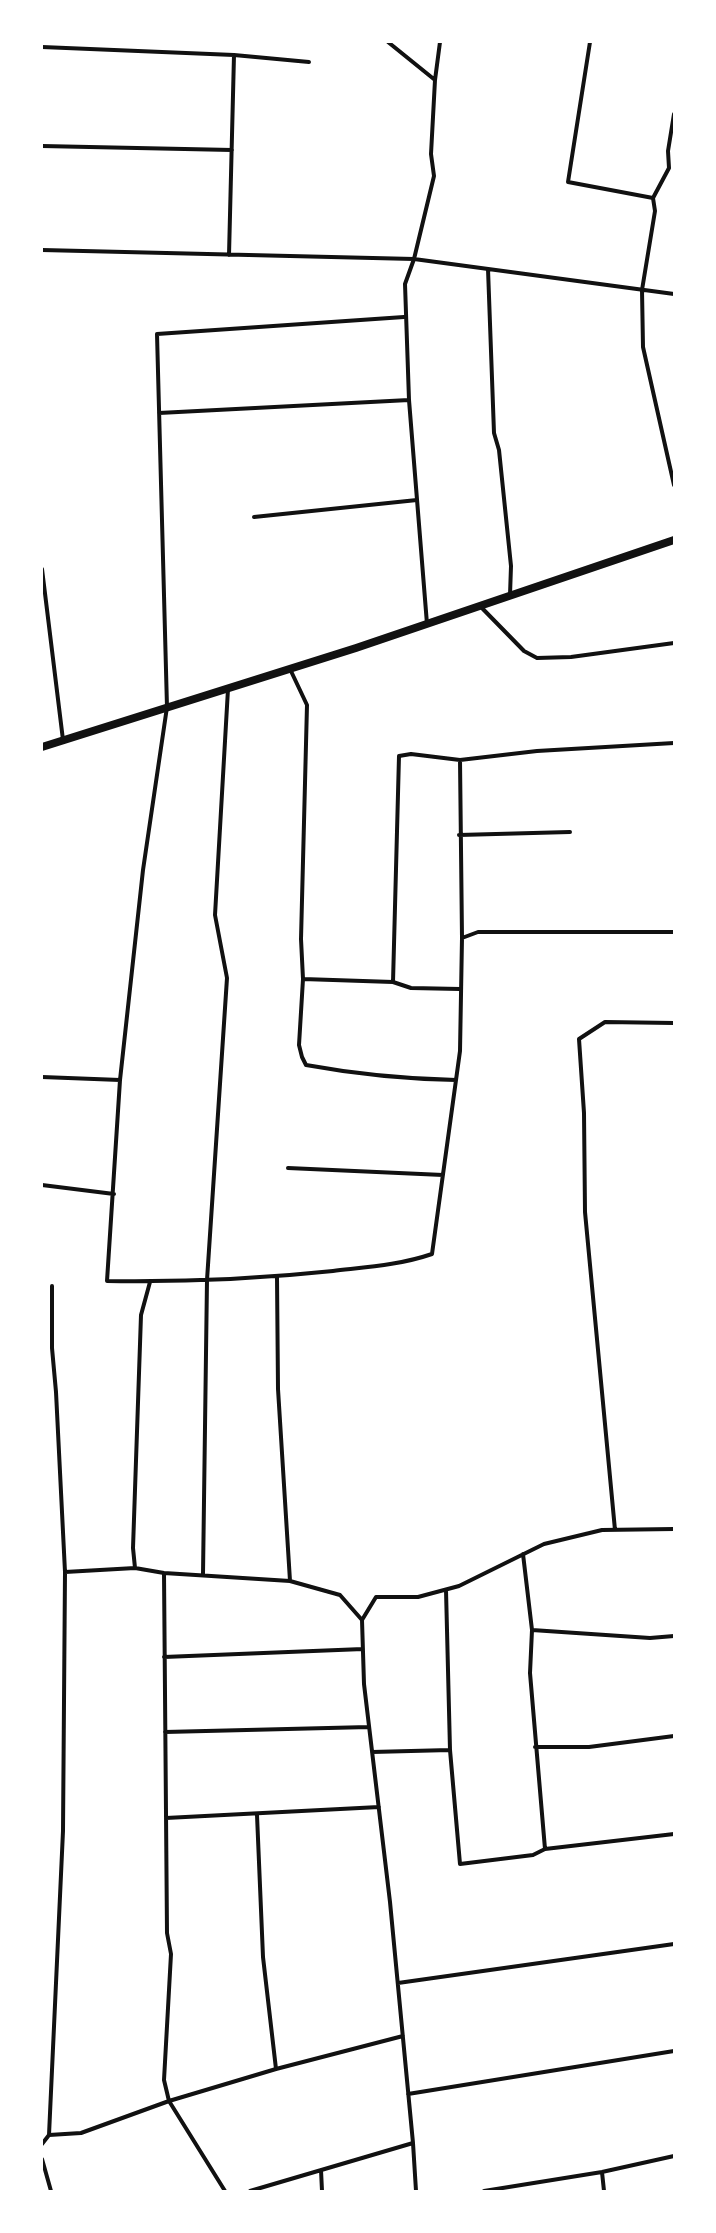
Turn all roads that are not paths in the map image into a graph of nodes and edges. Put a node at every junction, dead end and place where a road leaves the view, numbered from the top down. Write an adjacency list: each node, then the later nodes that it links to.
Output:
1 (388, 42): 7 (street)
2 (440, 42): 7 (street)
3 (590, 42): 12 (street)
4 (42, 47): 5 (street)
5 (234, 55): 6 (street); 10 (street)
6 (309, 62)
7 (435, 80): 15 (street)
8 (674, 114): 11 (street)
9 (42, 146): 10 (street)
10 (232, 150): 14 (street)
11 (672, 169): 12 (street)
12 (654, 198): 17 (street)
13 (42, 250): 14 (street)
14 (229, 255): 15 (street)
15 (414, 259): 16 (street); 19 (street)
16 (488, 269): 17 (street); 27 (street)
17 (642, 290): 18 (street); 22 (street)
18 (674, 294)
19 (404, 317): 20 (street); 21 (street)
20 (409, 400): 21 (street); 23 (street)
21 (158, 412): 33 (street)
22 (674, 485)
23 (417, 500): 24 (street); 29 (street)
24 (254, 517)
25 (674, 540): 27 (main road)
26 (42, 569): 34 (street)
27 (510, 596): 28 (main road)
28 (480, 606): 29 (main road); 30 (street)
29 (427, 624): 31 (main road)
30 (674, 643)
31 (290, 669): 32 (main road); 42 (street)
32 (228, 688): 33 (main road); 54 (street)
33 (167, 707): 34 (main road); 47 (street)
34 (63, 740): 36 (main road)
35 (674, 743): 37 (street)
36 (42, 747)
37 (460, 760): 39 (street); 43 (street)
38 (570, 832): 39 (street)
39 (459, 835): 41 (street)
40 (674, 932): 41 (street)
41 (462, 938): 44 (street)
42 (303, 979): 43 (street); 48 (street)
43 (393, 982): 44 (street)
44 (460, 989): 48 (street)
45 (674, 1023): 58 (street)
46 (42, 1077): 47 (street)
47 (120, 1080): 52 (street)
48 (456, 1080): 50 (street)
49 (288, 1168): 50 (street)
50 (443, 1175): 53 (street)
51 (42, 1185): 52 (street)
52 (114, 1194): 55 (street)
53 (277, 1277): 54 (street); 64 (street)
54 (207, 1280): 55 (street); 63 (street)
55 (150, 1282): 60 (street)
56 (52, 1286): 61 (street)
57 (674, 1529): 58 (street)
58 (615, 1530): 59 (street)
59 (523, 1554): 65 (street); 67 (street)
60 (135, 1568): 61 (street); 62 (street)
61 (66, 1572): 89 (street)
62 (164, 1573): 63 (street); 70 (street)
63 (203, 1574): 64 (street)
64 (290, 1581): 66 (street)
65 (446, 1590): 66 (street); 75 (street)
66 (362, 1620): 69 (street)
67 (532, 1630): 68 (street); 74 (street)
68 (674, 1636)
69 (362, 1649): 70 (street); 71 (street)
70 (164, 1657): 72 (street)
71 (369, 1727): 72 (street); 76 (street)
72 (165, 1732): 79 (street)
73 (674, 1736): 74 (street)
74 (536, 1747): 81 (street)
75 (450, 1750): 76 (street); 81 (street)
76 (372, 1752): 77 (street)
77 (379, 1807): 78 (street); 83 (street)
78 (257, 1814): 79 (street); 86 (street)
79 (166, 1818): 88 (street)
80 (674, 1834): 81 (street)
81 (545, 1849)
82 (674, 1944): 83 (street)
83 (398, 1983): 84 (street)
84 (403, 2036): 86 (street); 87 (street)
85 (674, 2051): 87 (street)
86 (276, 2068): 88 (street)
87 (408, 2094): 90 (street)
88 (169, 2101): 89 (street); 98 (street)
89 (49, 2135): 91 (street)
90 (413, 2143): 94 (street); 101 (street)
91 (42, 2144)
92 (674, 2156): 95 (street)
93 (42, 2159): 97 (street)
94 (321, 2170): 99 (street); 100 (street)
95 (602, 2172): 96 (street); 103 (street)
96 (509, 2189): 102 (street)
97 (51, 2191)
98 (225, 2191)
99 (250, 2191)
100 (322, 2191)
101 (416, 2191)
102 (484, 2191)
103 (604, 2191)

